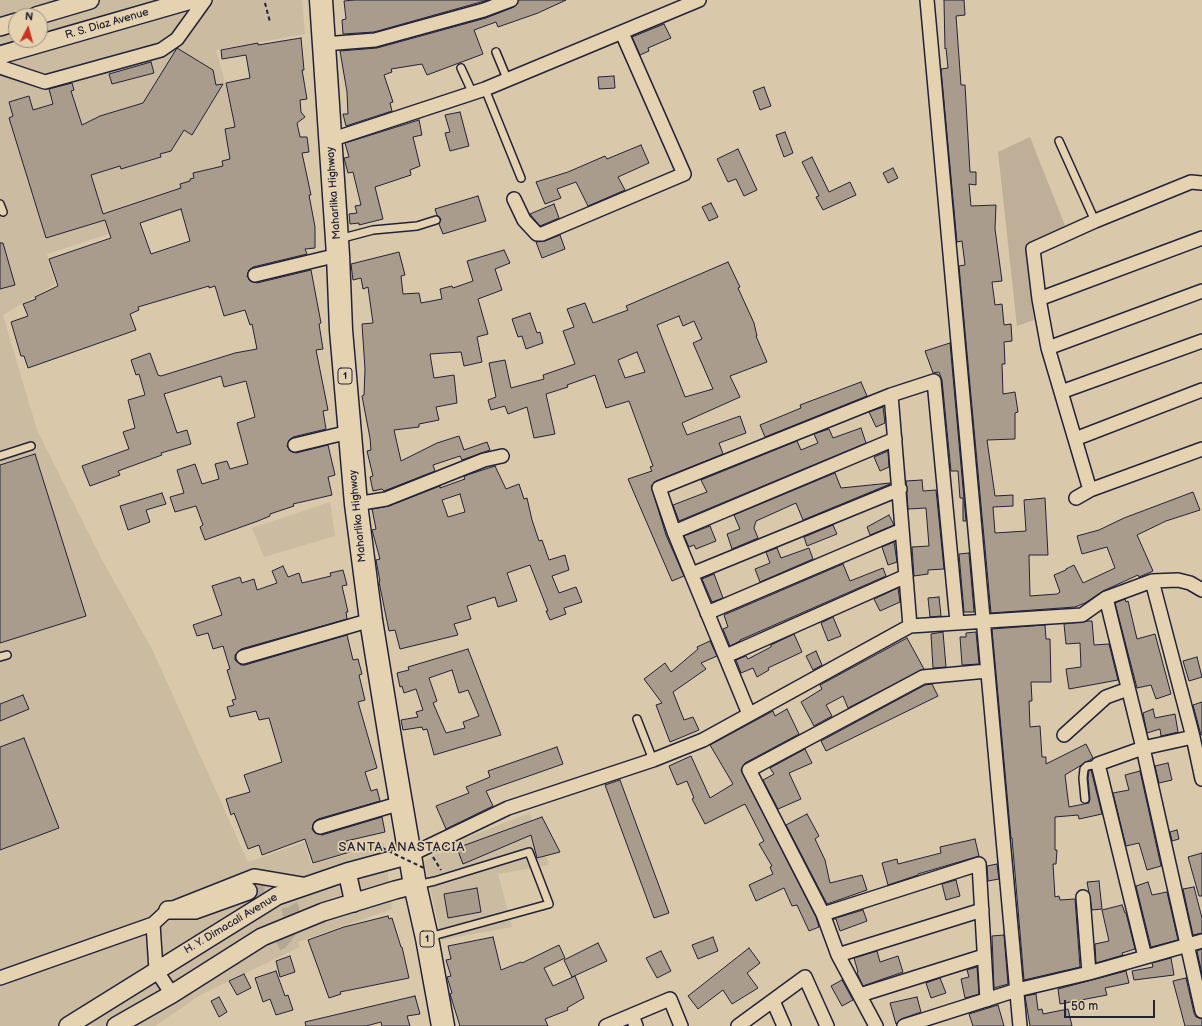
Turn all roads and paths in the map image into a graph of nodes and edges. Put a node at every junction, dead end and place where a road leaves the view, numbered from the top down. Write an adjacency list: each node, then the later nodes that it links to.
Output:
1 (90, 0): 9 (street)
2 (191, 0): 14 (street, R. S. Diaz Avenue)
3 (205, 0): 15 (street)
4 (321, 0): 12 (highway, Maharlika Highway / 1)
5 (511, 0): 12 (street)
6 (700, 0): 11 (street)
7 (928, 0): 59 (street)
8 (265, 3): 10 (path)
9 (48, 12)
10 (270, 22)
11 (622, 33): 17 (street); 23 (street)
12 (324, 44): 19 (highway, Maharlika Highway / 1)
13 (496, 52): 17 (lane)
14 (0, 55)
15 (0, 67)
16 (461, 68): 18 (lane)
17 (508, 81): 18 (street)
18 (479, 92): 19 (street); 21 (lane)
19 (330, 140): 29 (highway, Maharlika Highway / 1)
20 (1059, 141): 27 (lane)
21 (521, 178)
22 (1202, 183): 27 (street)
23 (514, 199)
24 (0, 204): 25 (lane)
25 (3, 212)
26 (436, 220): 29 (lane)
27 (1095, 221): 32 (street)
28 (1202, 238): 32 (street)
29 (337, 247): 30 (street); 38 (highway, Maharlika Highway / 1)
30 (255, 275)
31 (1202, 291): 34 (street)
32 (1039, 300): 34 (street)
33 (1202, 342): 36 (street)
34 (1048, 348): 36 (street)
35 (1202, 390): 40 (street)
36 (1060, 392): 40 (street)
37 (891, 395): 39 (street); 51 (street); 60 (street)
38 (349, 432): 42 (street); 49 (highway, Maharlika Highway / 1)
39 (895, 439): 46 (street); 51 (street)
40 (1075, 439): 47 (street)
41 (32, 446): 44 (lane)
42 (295, 446)
43 (1202, 449): 47 (street)
44 (0, 456)
45 (502, 456): 49 (street)
46 (900, 489): 50 (street); 52 (street)
47 (1090, 490): 48 (street)
48 (1076, 498)
49 (356, 504): 58 (highway, Maharlika Highway / 1)
50 (902, 530): 53 (street); 57 (street)
51 (674, 532): 52 (street)
52 (692, 574): 57 (street)
53 (906, 576): 61 (street); 62 (street)
54 (1152, 581): 55 (street); 56 (street); 69 (street)
55 (1202, 590)
56 (1106, 598): 59 (street); 65 (street)
57 (708, 613): 62 (street)
58 (371, 620): 63 (street); 75 (highway, Maharlika Highway / 1)
59 (983, 621): 60 (street); 64 (street)
60 (957, 622): 61 (street)
61 (910, 626): 66 (street)
62 (726, 656): 66 (street)
63 (243, 657)
64 (987, 671): 88 (street); 101 (street)
65 (1128, 689): 68 (street); 70 (street)
66 (749, 714): 71 (street)
67 (637, 719): 71 (lane)
68 (1064, 735)
69 (1193, 738): 70 (street); 73 (street)
70 (1143, 748): 72 (street); 92 (street)
71 (653, 760): 77 (street)
72 (1098, 764): 74 (lane); 96 (street)
73 (1202, 779)
74 (1085, 799)
75 (401, 804): 76 (street); 79 (highway, Maharlika Highway / 1)
76 (320, 827)
77 (429, 846): 79 (street); 81 (path)
78 (382, 848): 79 (path, bridge)
79 (416, 869): 80 (street, H. Y. Dimacali Avenue); 81 (lane); 85 (street); 90 (highway, Maharlika Highway / 1)
80 (347, 872): 82 (street, H. Y. Dimacali Avenue); 85 (street)
81 (447, 877): 90 (lane)
82 (307, 885): 86 (street); 97 (street, H. Y. Dimacali Avenue)
83 (248, 891): 86 (street)
84 (1083, 897): 98 (street)
85 (354, 903): 99 (street)
86 (168, 910): 89 (street)
87 (982, 910): 88 (street); 94 (street); 95 (street)
88 (823, 914): 94 (street)
89 (153, 924): 97 (street); 100 (street)
90 (427, 938): 110 (highway, Maharlika Highway / 1)
91 (1202, 941): 92 (street)
92 (1187, 945): 96 (street); 106 (street)
93 (269, 946): 99 (street)
94 (838, 955): 103 (street)
95 (984, 956): 103 (street); 104 (street)
96 (1146, 957): 98 (street)
97 (156, 970): 102 (street); 108 (street, H. Y. Dimacali Avenue)
98 (1088, 973): 101 (street)
99 (199, 976): 102 (street)
100 (0, 978)
101 (1017, 990): 104 (street); 118 (street)
102 (172, 994): 109 (street)
103 (860, 995): 116 (street)
104 (987, 1000): 117 (street)
105 (773, 1001): 113 (street); 114 (street); 115 (street)
106 (1202, 1011)
107 (634, 1020): 111 (street); 112 (street)
108 (68, 1026)
109 (116, 1026)
110 (443, 1026)
111 (606, 1026)
112 (681, 1026)
113 (738, 1026)
114 (784, 1026)
115 (827, 1026)
116 (876, 1026)
117 (904, 1026)
118 (1020, 1026)

